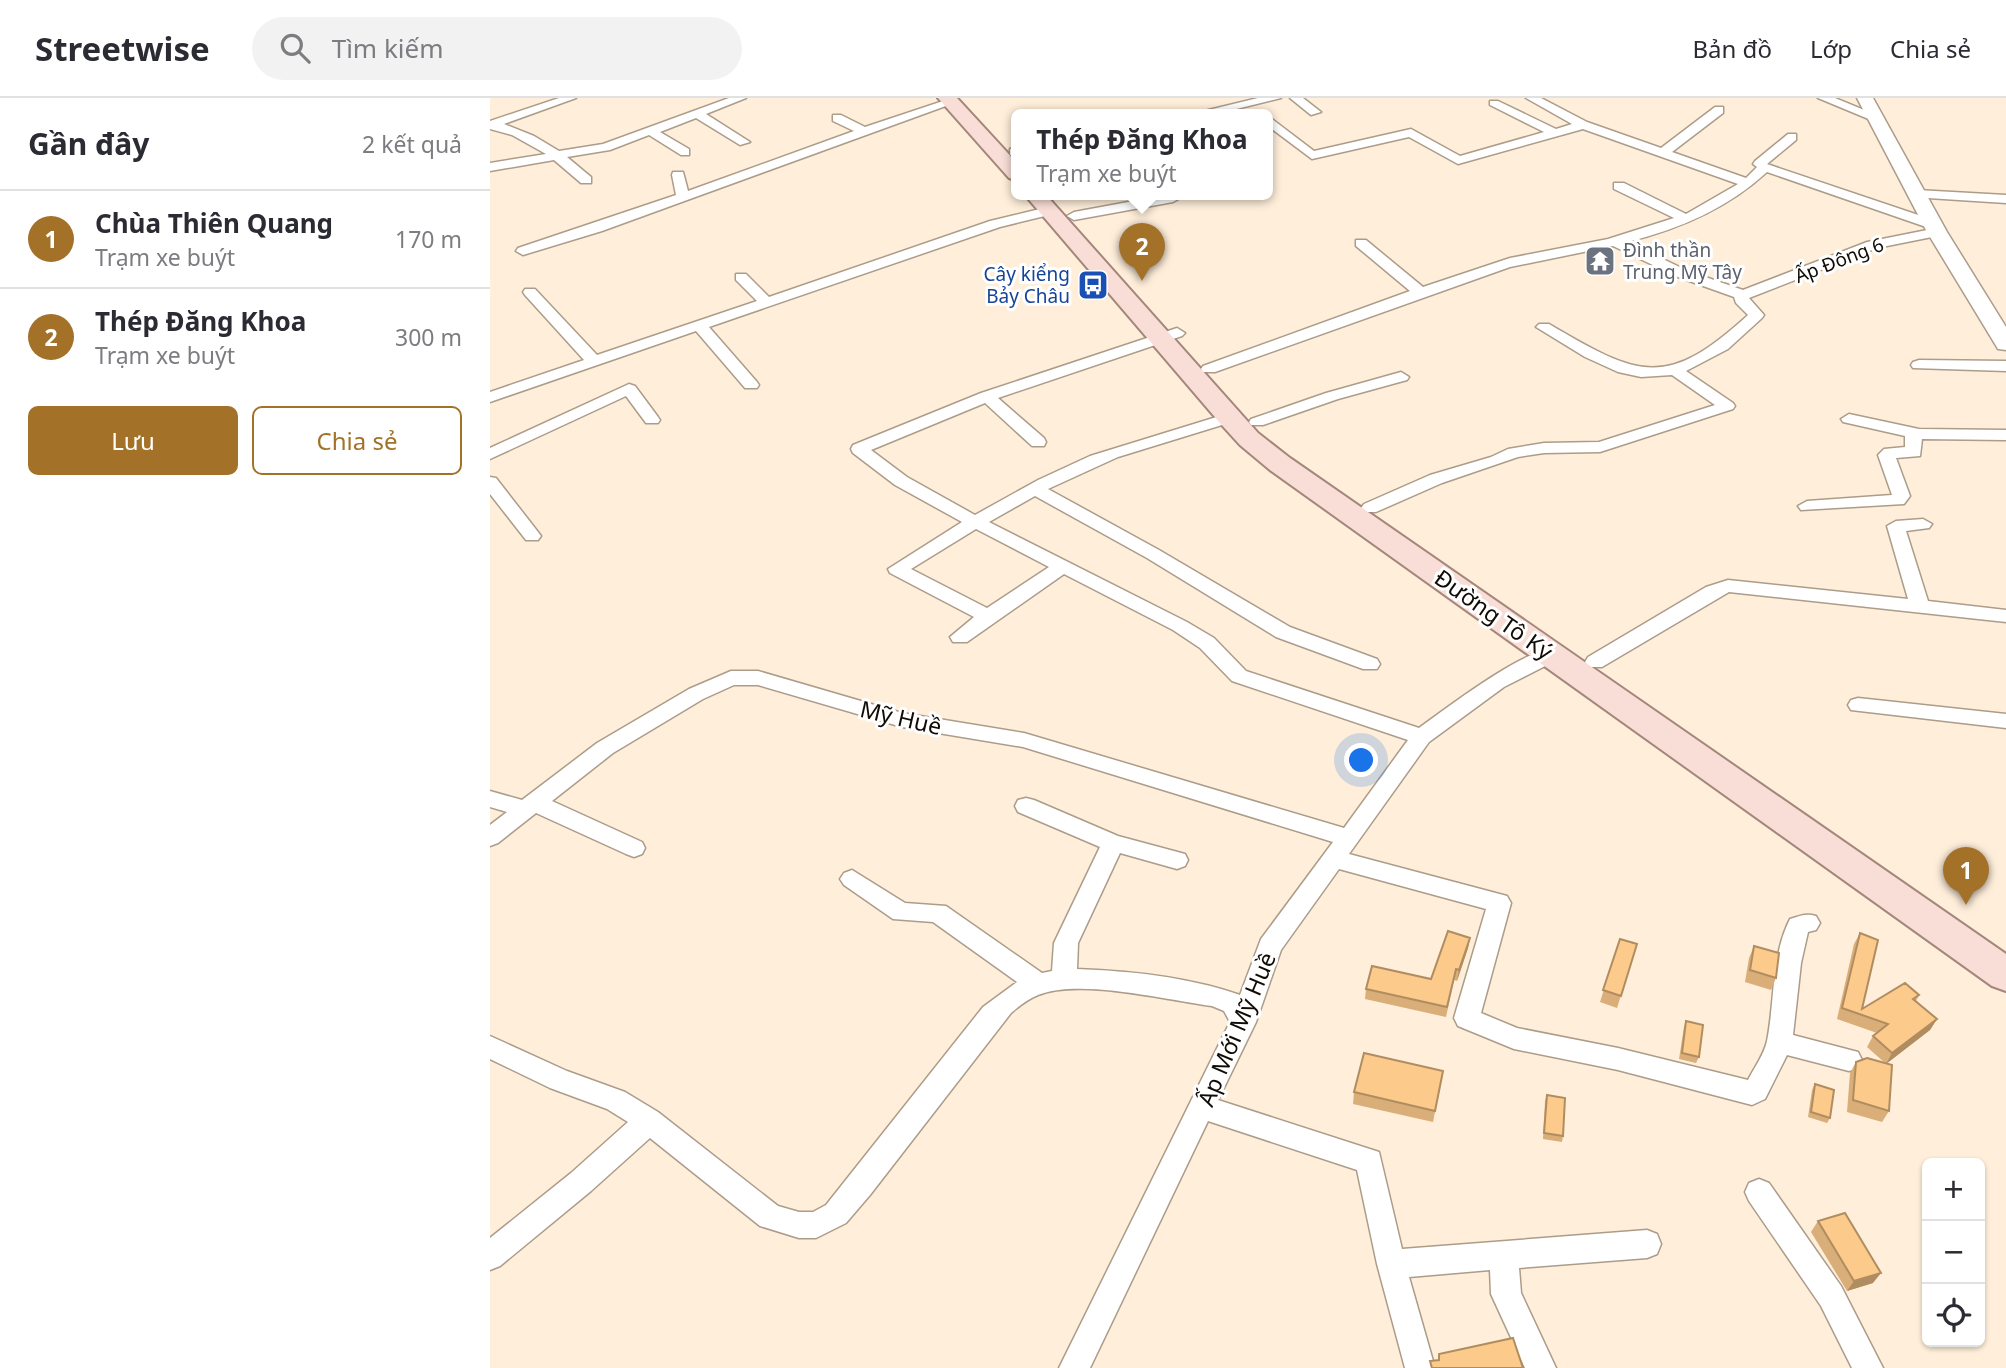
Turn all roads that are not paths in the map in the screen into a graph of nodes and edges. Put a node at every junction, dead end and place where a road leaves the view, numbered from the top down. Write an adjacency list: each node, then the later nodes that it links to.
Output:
1 (570, 98): 27 (street)
2 (740, 98): 14 (street)
3 (1275, 98): 9 (street)
4 (1296, 98): 13 (street)
5 (1532, 98): 18 (street)
6 (1824, 98): 15 (street)
7 (1865, 98): 15 (main road)
8 (954, 99): 20 (street); 24 (main road); 30 (main road)
9 (1244, 101): 11 (street)
10 (1494, 103): 21 (street)
11 (1215, 109)
12 (1719, 110): 26 (street)
13 (1315, 112)
14 (697, 114): 19 (street); 23 (street)
15 (1875, 117): 35 (main road)
16 (837, 118): 20 (street)
17 (1273, 124): 21 (street)
18 (1583, 125): 21 (street); 26 (street)
19 (650, 131): 25 (street); 27 (street)
20 (863, 131): 36 (street)
21 (1555, 133)
22 (1792, 137): 29 (street)
23 (744, 142)
24 (1011, 149)
25 (685, 152)
26 (1661, 153): 33 (street)
27 (559, 155): 28 (street); 32 (street)
28 (490, 167)
29 (1765, 167): 33 (street); 41 (street)
30 (1011, 168)
31 (678, 175): 36 (street)
32 (586, 180)
33 (1749, 183): 40 (street)
34 (1619, 186): 40 (street)
35 (1917, 194): 38 (street); 41 (main road)
36 (683, 197): 44 (street)
37 (1133, 200): 39 (street)
38 (2006, 200)
39 (1052, 204): 49 (street); 52 (main road, Đường Tô Ký)
40 (1686, 219): 42 (street)
41 (1936, 229): 48 (street, Ấp Đông 6); 53 (main road)
42 (1614, 241): 47 (street); 48 (street)
43 (1361, 243): 47 (street)
44 (523, 251)
45 (741, 277): 49 (street)
46 (530, 292): 54 (street)
47 (1420, 292): 58 (street)
48 (1742, 295): 57 (street)
49 (766, 302): 50 (street)
50 (699, 325): 54 (street); 60 (street)
51 (1544, 327): 57 (street)
52 (1168, 335): 58 (main road, Đường Tô Ký); 61 (street)
53 (2006, 344)
54 (594, 361): 62 (street)
55 (1919, 365): 56 (street)
56 (2006, 366)
57 (1675, 370): 74 (street)
58 (1201, 372): 65 (main road, Đường Tô Ký)
59 (1401, 377): 65 (street)
60 (751, 385)
61 (987, 396): 68 (street); 75 (street)
62 (490, 397)
63 (1849, 419): 66 (street)
64 (652, 420): 69 (street)
65 (1243, 420): 71 (street); 74 (main road, Đường Tô Ký); 83 (main road, Đường Tô Ký)
66 (1919, 434): 67 (street); 73 (street)
67 (2006, 435)
68 (1038, 442)
69 (490, 454)
70 (490, 482): 72 (street)
71 (1035, 489): 75 (street); 85 (street)
72 (496, 501): 77 (street)
73 (1807, 506)
74 (1370, 508): 84 (main road, Đường Tô Ký)
75 (975, 522): 78 (street); 80 (street)
76 (1923, 524): 79 (street)
77 (532, 536)
78 (1062, 567): 80 (street); 88 (street)
79 (1920, 606): 81 (street); 84 (street)
80 (988, 616): 82 (street)
81 (2006, 616)
82 (960, 637)
83 (1552, 654): 88 (street, Ấp Mới Mỹ Huề); 100 (main road, Đường Tô Ký)
84 (1595, 662): 99 (main road, Đường Tô Ký)
85 (1370, 664)
86 (1858, 705): 87 (street)
87 (2006, 720)
88 (1422, 737): 95 (street, Ấp Mới Mỹ Huề)
89 (490, 799): 90 (street)
90 (528, 806): 92 (street, Mỹ Huề); 94 (street); 95 (street, Mỹ Huề)
91 (1026, 806): 93 (street)
92 (490, 837)
93 (1113, 842): 96 (street); 101 (street)
94 (634, 848)
95 (1342, 848): 103 (street, Ấp Mới Mỹ Huề); 104 (street, Mỹ Huề)
96 (1177, 860)
97 (852, 879): 102 (street)
98 (1808, 923): 104 (street)
99 (2006, 947)
100 (2006, 975)
101 (1064, 979): 102 (street); 103 (street)
102 (1038, 984): 108 (street)
103 (1243, 1022): 107 (street, Ấp Mới Mỹ Huề)
104 (1779, 1045): 106 (street)
105 (490, 1047): 108 (street)
106 (1850, 1060)
107 (1202, 1107): 113 (street); 114 (street, Ấp Mới Mỹ Huề)
108 (649, 1121): 112 (street)
109 (1759, 1192): 117 (street)
110 (1647, 1244): 111 (street)
111 (1504, 1255): 113 (street); 116 (street)
112 (490, 1256)
113 (1391, 1264): 115 (street)
114 (1074, 1368)
115 (1420, 1368)
116 (1541, 1368)
117 (1868, 1368)

